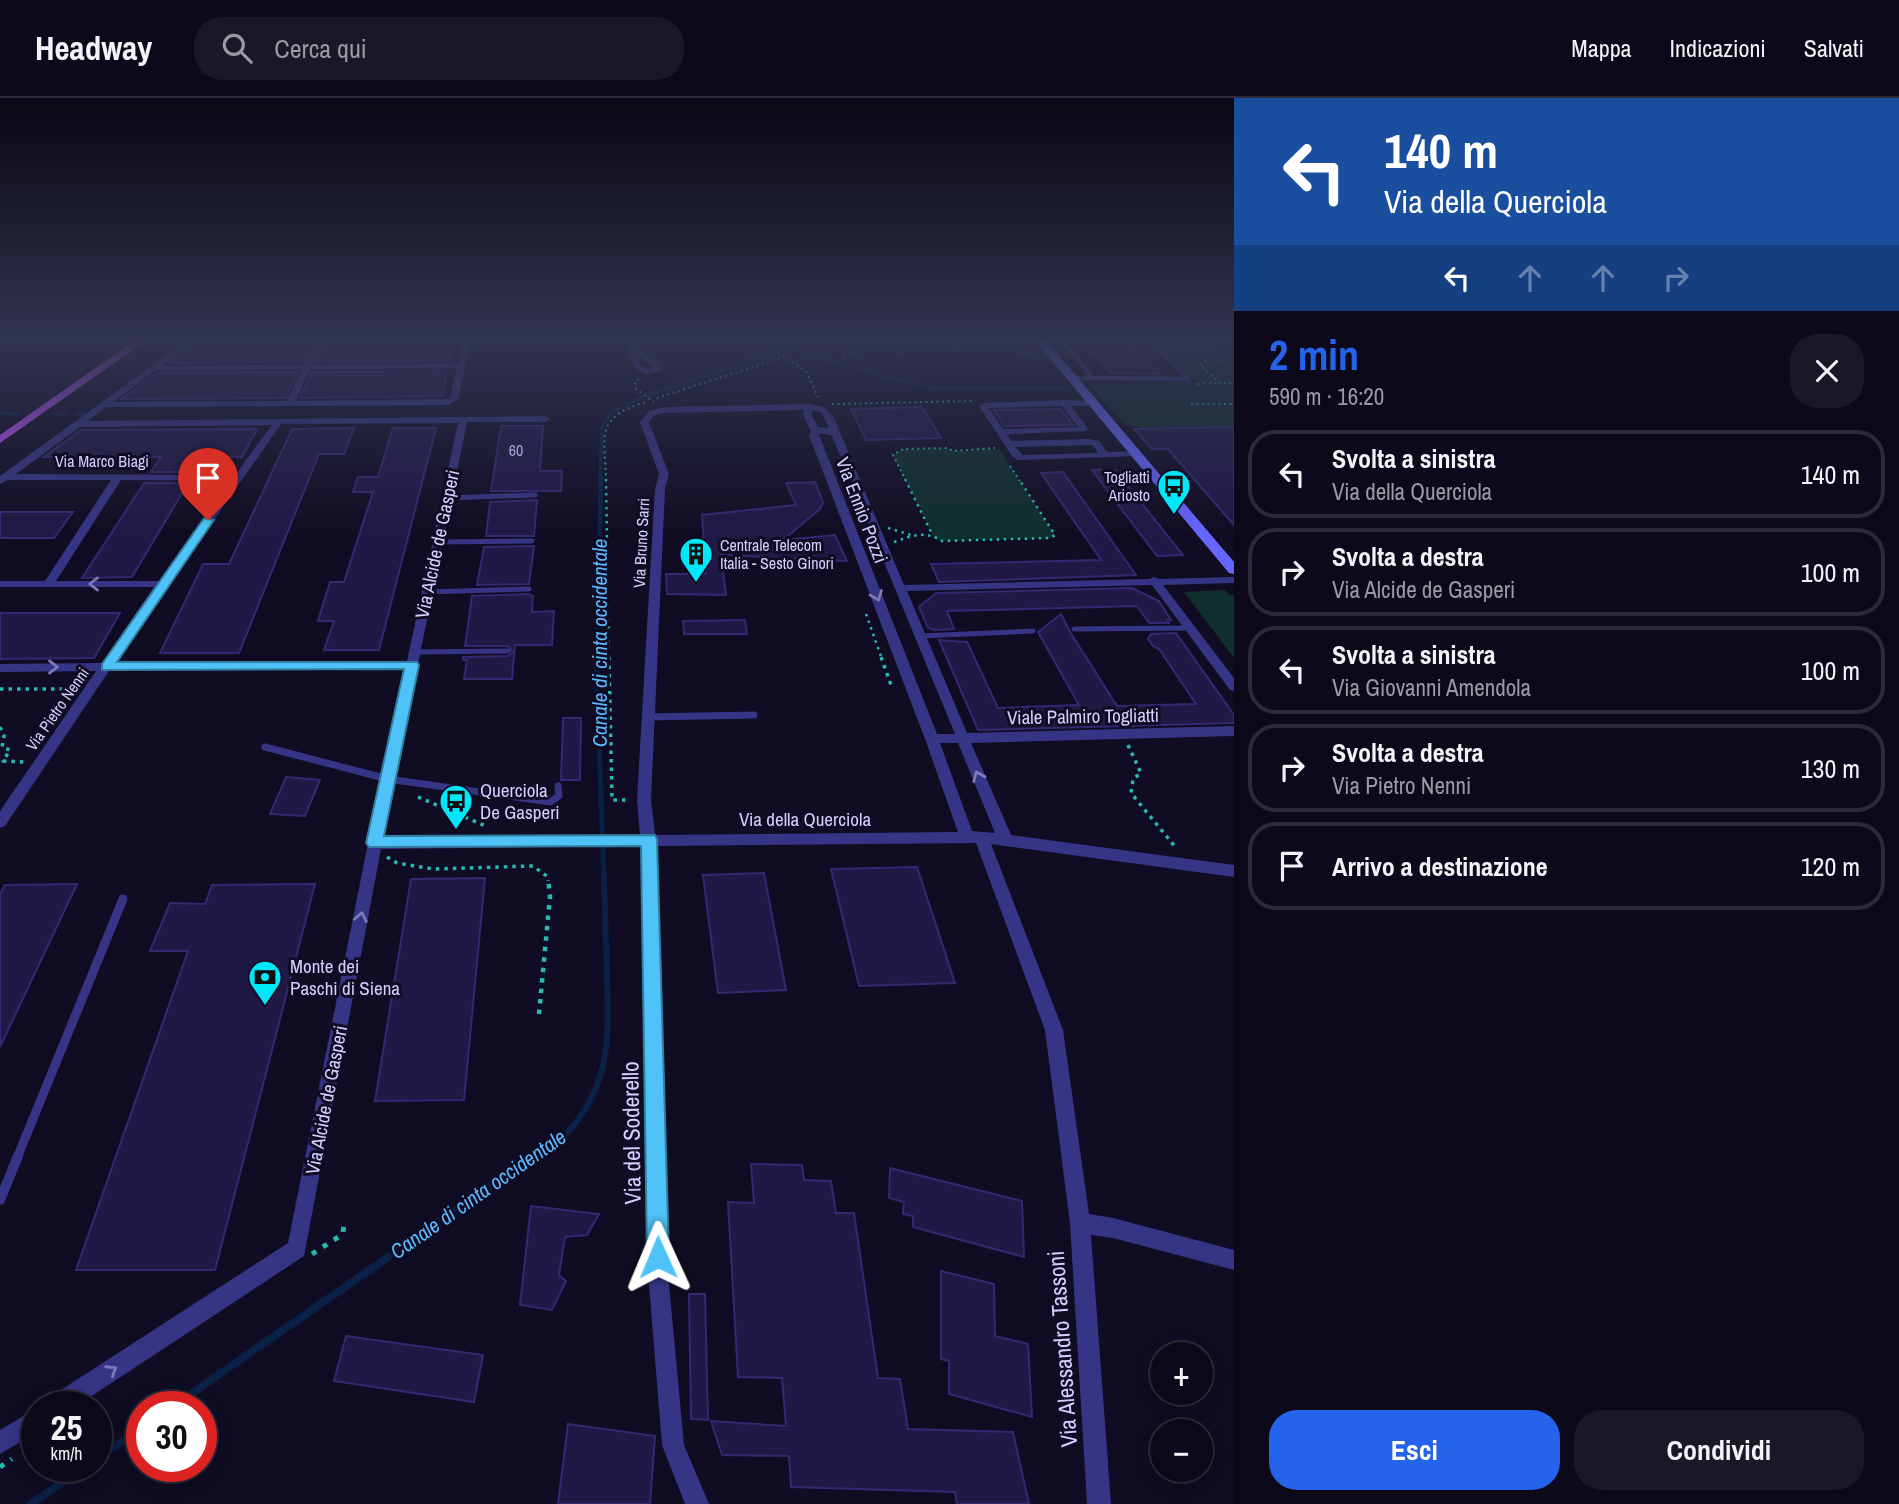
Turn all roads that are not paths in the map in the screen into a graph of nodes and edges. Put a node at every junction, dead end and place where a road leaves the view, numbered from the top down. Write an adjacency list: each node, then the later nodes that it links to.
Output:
1 (1064, 403): 14 (street)
2 (1093, 403): 18 (street)
3 (52, 404): 16 (main road)
4 (290, 404): 5 (street); 7 (street)
5 (311, 404)
6 (1016, 404): 14 (street)
7 (107, 405): 11 (street)
8 (815, 405): 13 (street); 15 (street); 46 (street, Via Bruno Sarri)
9 (546, 419): 10 (street)
10 (463, 421): 12 (street); 24 (street, Via Alcide de Gasperi)
11 (80, 424): 12 (street); 22 (street)
12 (276, 424): 21 (street, Via Pietro Nenni)
13 (815, 431): 15 (street, Via Ennio Pozzi); 49 (street, Via Ennio Pozzi, one-way to 49)
14 (1000, 432): 17 (street)
15 (836, 434): 33 (street, Via Ennio Pozzi)
16 (0, 440)
17 (1004, 447): 19 (street); 19 (street)
18 (1136, 454): 19 (street); 27 (street)
19 (1105, 456)
20 (118, 477): 21 (street, Via Marco Biagi); 22 (street, Via Marco Biagi); 31 (street)
21 (238, 478): 32 (street, Via Pietro Nenni)
22 (4, 479)
23 (535, 495): 24 (lane)
24 (447, 498): 26 (street, Via Alcide de Gasperi)
25 (532, 541): 26 (lane)
26 (438, 542): 35 (street, Via Alcide de Gasperi)
27 (1234, 570)
28 (1154, 580): 29 (street); 33 (street); 36 (street)
29 (1234, 580)
30 (0, 583): 31 (street)
31 (48, 584): 32 (street, one-way to 31)
32 (162, 584): 42 (street, Via Pietro Nenni)
33 (900, 588): 39 (street, Via Ennio Pozzi)
34 (529, 589): 35 (lane)
35 (427, 592): 41 (street, Via Alcide de Gasperi)
36 (1190, 628): 37 (lane); 44 (street)
37 (1074, 629)
38 (1033, 631): 39 (lane)
39 (920, 636): 48 (street, Via Ennio Pozzi)
40 (508, 651): 41 (lane)
41 (414, 659): 42 (street); 51 (street, Via Alcide de Gasperi)
42 (107, 667): 43 (street, one-way to 42); 53 (street, Via Pietro Nenni)
43 (0, 668)
44 (1234, 687)
45 (754, 715): 46 (lane)
46 (648, 717): 55 (street, Via Bruno Sarri)
47 (1234, 731): 48 (street, Viale Palmiro Togliatti)
48 (962, 738): 49 (street, Viale Palmiro Togliatti); 56 (street, Via Ennio Pozzi, one-way to 48)
49 (932, 739): 54 (street, Via Ennio Pozzi)
50 (265, 747): 51 (lane)
51 (388, 781): 52 (lane); 57 (street, Via Alcide de Gasperi)
52 (558, 786)
53 (2, 818)
54 (974, 837): 55 (street, Via della Querciola); 56 (street, Via della Querciola); 61 (street, Via Ennio Pozzi)
55 (649, 839): 57 (street, Via della Querciola); 66 (street, Via del Soderello)
56 (1005, 839): 58 (street, Via della Querciola)
57 (375, 843): 63 (street, Via Alcide de Gasperi, one-way to 57)
58 (1234, 871)
59 (124, 900): 60 (lane)
60 (0, 1200)
61 (1080, 1223): 62 (street, Via Alessandro Tassoni); 67 (street, Via Alessandro Tassoni)
62 (1234, 1260)
63 (80, 1391)
64 (21, 1429): 65 (street)
65 (0, 1443)
66 (697, 1504)
67 (1099, 1504)

